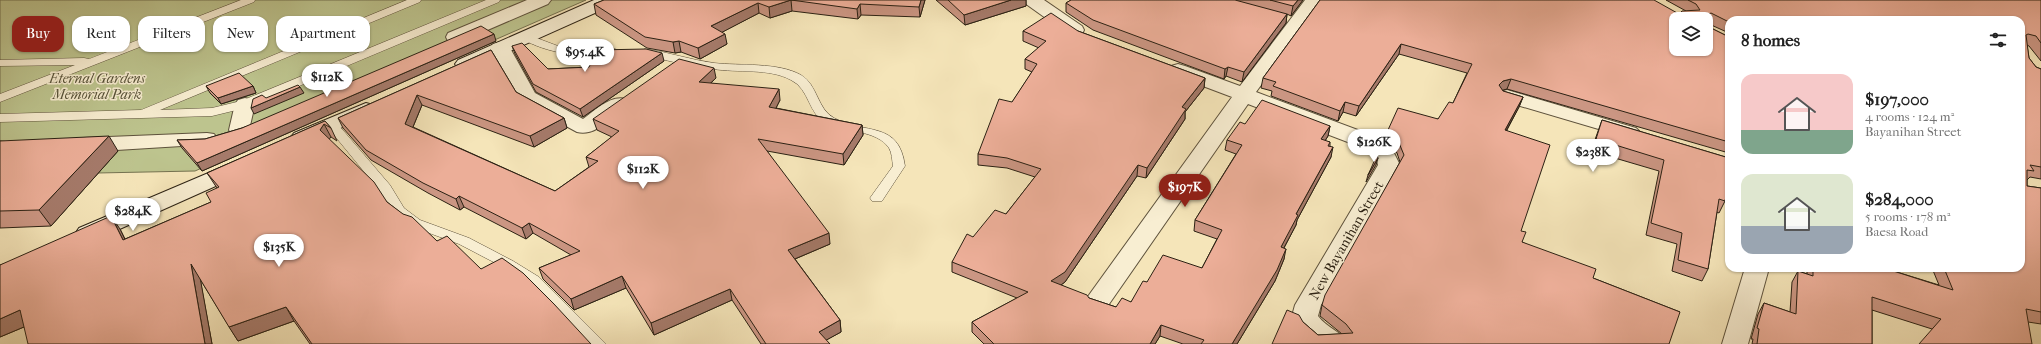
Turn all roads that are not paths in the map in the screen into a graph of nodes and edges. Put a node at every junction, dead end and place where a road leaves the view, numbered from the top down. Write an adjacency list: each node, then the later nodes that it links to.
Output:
1 (250, 0): 12 (lane)
2 (416, 0): 24 (lane)
3 (495, 0): 23 (lane)
4 (609, 0): 8 (street)
5 (1032, 0): 9 (street)
6 (1314, 0): 19 (street)
7 (526, 3): 10 (street)
8 (526, 37): 11 (street); 13 (lane)
9 (1092, 38)
10 (437, 45)
11 (500, 48): 16 (street); 18 (street)
12 (93, 60): 14 (lane); 21 (lane)
13 (681, 60): 17 (street); 33 (lane)
14 (0, 63)
15 (1164, 65): 19 (street)
16 (451, 70)
17 (662, 73)
18 (636, 91)
19 (1244, 95): 36 (street); 37 (street, New Bayanihan Street)
20 (1507, 96): 29 (street)
21 (0, 98)
22 (380, 102): 27 (street)
23 (245, 104): 24 (lane); 28 (street)
24 (138, 114): 25 (lane)
25 (0, 118)
26 (261, 120): 28 (street)
27 (331, 124): 30 (street); 38 (lane)
28 (239, 130): 31 (street)
29 (1645, 137)
30 (288, 144)
31 (62, 146)
32 (252, 161): 34 (street)
33 (877, 198)
34 (65, 243)
35 (1756, 272): 39 (street)
36 (1098, 301)
37 (1321, 342)
38 (598, 344)
39 (1735, 344)

